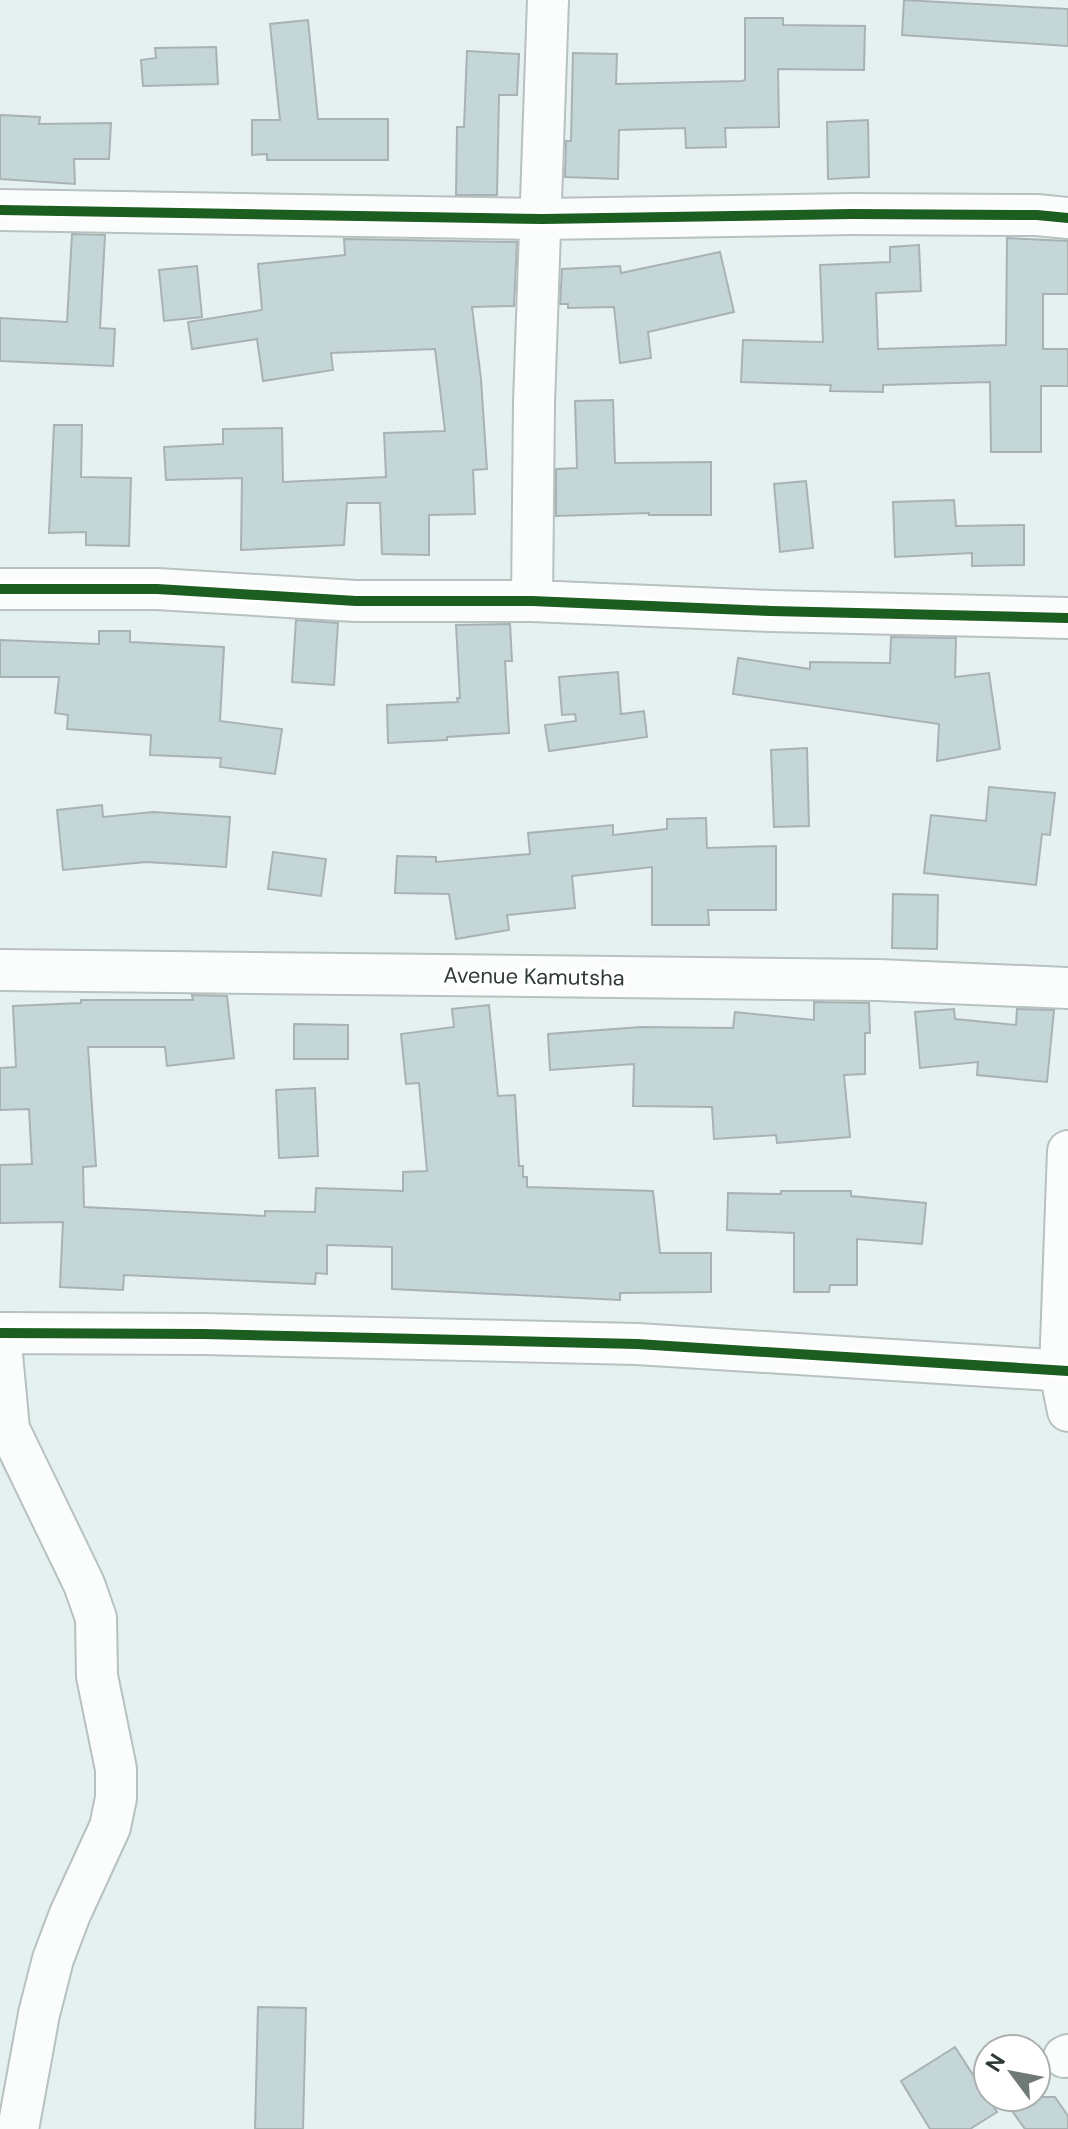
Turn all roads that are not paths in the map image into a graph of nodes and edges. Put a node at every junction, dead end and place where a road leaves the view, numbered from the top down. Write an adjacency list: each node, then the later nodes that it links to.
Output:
1 (548, 0): 4 (street)
2 (0, 210): 4 (street)
3 (1068, 218): 4 (street)
4 (542, 219): 6 (street)
5 (0, 589): 6 (street)
6 (532, 601): 7 (street)
7 (1068, 618)
8 (0, 970): 9 (street, Avenue Kamutsha)
9 (1068, 988)
10 (1068, 1151): 12 (street)
11 (0, 1333): 12 (street); 14 (street)
12 (1064, 1371): 13 (street)
13 (1068, 1411)
14 (18, 2129)

